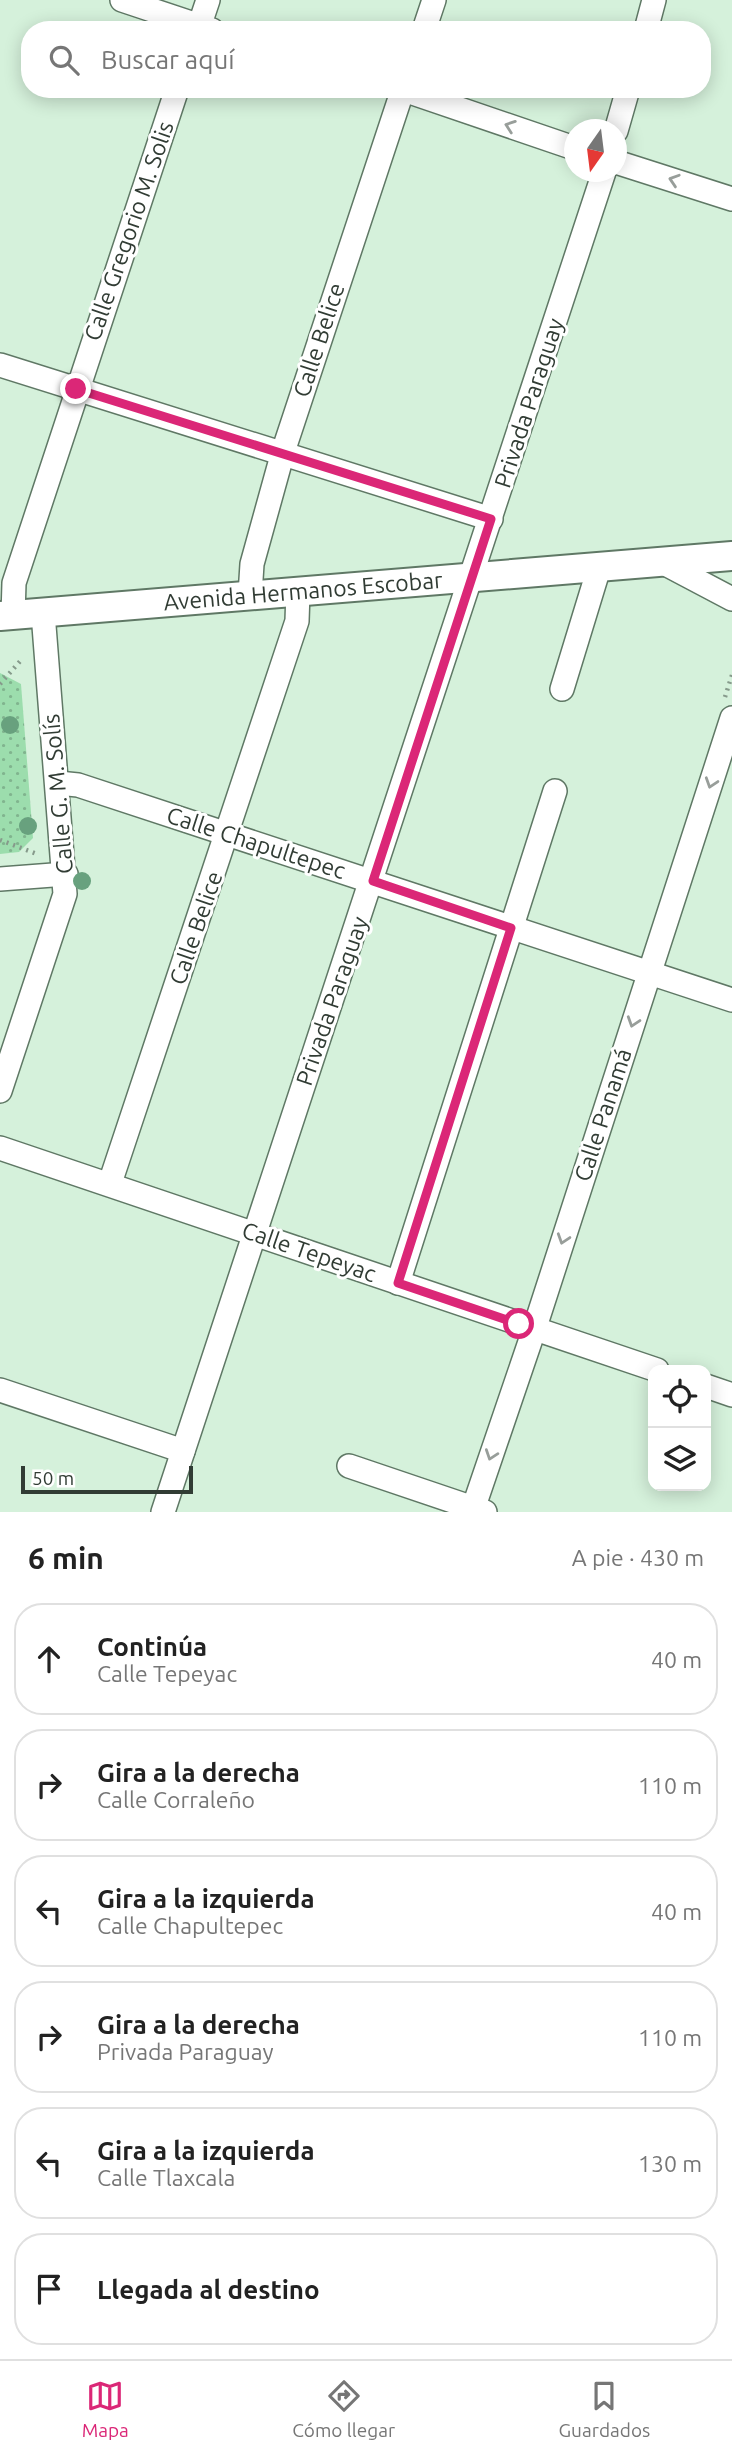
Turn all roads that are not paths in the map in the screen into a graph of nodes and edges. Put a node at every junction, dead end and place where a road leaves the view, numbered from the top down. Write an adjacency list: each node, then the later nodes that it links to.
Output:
1 (122, 0): 5 (street)
2 (208, 0): 6 (street)
3 (434, 0): 7 (street)
4 (654, 0): 8 (street)
5 (183, 21)
6 (204, 21)
7 (427, 21)
8 (648, 21)
9 (174, 98): 19 (street, Calle Gregorio M. Solis)
10 (400, 98): 20 (street, Calle Belice)
11 (429, 98): 14 (street, one-way to 11)
12 (626, 98): 13 (street)
13 (620, 119)
14 (564, 144)
15 (627, 165): 17 (street, one-way to 15)
16 (601, 182): 21 (street, Privada Paraguay)
17 (732, 199)
18 (0, 365): 19 (street)
19 (76, 389): 20 (street); 30 (street, Calle Gregorio M. Solis)
20 (284, 452): 21 (street); 27 (street, Calle Belice)
21 (491, 519): 25 (street, Privada Paraguay)
22 (732, 556): 23 (main road, Avenida Hermanos Escobar)
23 (660, 561): 24 (main road, Avenida Hermanos Escobar); 28 (street)
24 (599, 568): 25 (main road, Avenida Hermanos Escobar); 31 (street)
25 (473, 576): 26 (main road, Avenida Hermanos Escobar); 38 (street, Privada Paraguay)
26 (298, 592): 27 (main road, Avenida Hermanos Escobar); 35 (street, Calle Belice)
27 (250, 595): 29 (main road, Avenida Hermanos Escobar)
28 (732, 599)
29 (43, 613): 30 (main road, Avenida Hermanos Escobar); 33 (street, Calle G. M. Solís)
30 (7, 616)
31 (562, 689)
32 (732, 718): 40 (street, Calle Panamá, one-way to 40)
33 (58, 783): 35 (street, Calle Chapultepec); 36 (street, Calle G. M. Solís)
34 (555, 791): 39 (street)
35 (227, 834): 38 (street, Calle Chapultepec); 44 (street, Calle Belice)
36 (66, 874): 37 (street); 42 (street, Calle G. M. Solís)
37 (0, 879)
38 (373, 881): 39 (street, Calle Chapultepec); 45 (street, Privada Paraguay)
39 (511, 928): 40 (street, Calle Chapultepec); 46 (street)
40 (649, 972): 41 (street, Calle Chapultepec); 47 (street, Calle Panamá, one-way to 47)
41 (732, 1000)
42 (0, 1091)
43 (0, 1148): 44 (street, Calle Tepeyac)
44 (110, 1184): 45 (street, Calle Tepeyac)
45 (253, 1233): 46 (street, Calle Tepeyac); 52 (street, Privada Paraguay)
46 (398, 1283): 47 (street, Calle Tepeyac)
47 (534, 1330): 48 (street, Calle Tepeyac); 54 (street, Calle Panamá, one-way to 54)
48 (648, 1367)
49 (711, 1389): 51 (street)
50 (0, 1390): 52 (street)
51 (732, 1395)
52 (183, 1451): 55 (street, Privada Paraguay)
53 (349, 1466): 54 (street)
54 (476, 1511)
55 (163, 1512)

